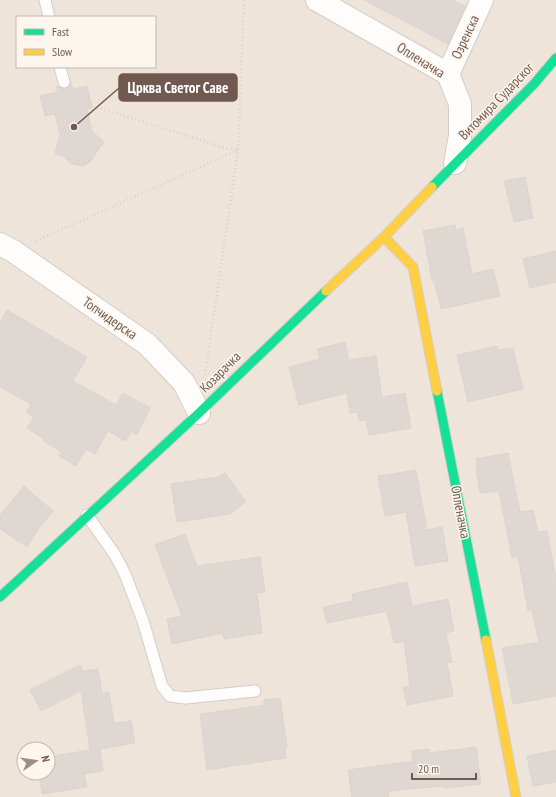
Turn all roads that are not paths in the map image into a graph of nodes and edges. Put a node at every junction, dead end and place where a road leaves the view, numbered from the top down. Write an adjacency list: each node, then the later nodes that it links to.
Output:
1 (45, 0): 4 (lane)
2 (317, 0): 7 (street, Опленачка)
3 (482, 0): 7 (street, Озренска)
4 (49, 16)
5 (556, 58): 9 (street, Витомира Сударског)
6 (60, 68): 8 (lane)
7 (448, 74): 9 (street, Опленачка)
8 (64, 82)
9 (455, 163): 10 (street, Козарачка)
10 (384, 237): 12 (street, Козарачка); 16 (street, Опленачка)
11 (6, 248): 12 (street, Топчидерска)
12 (199, 413): 13 (street, Козарачка)
13 (87, 515): 14 (street, Козарачка); 15 (lane)
14 (0, 597)
15 (255, 691)
16 (516, 797)

